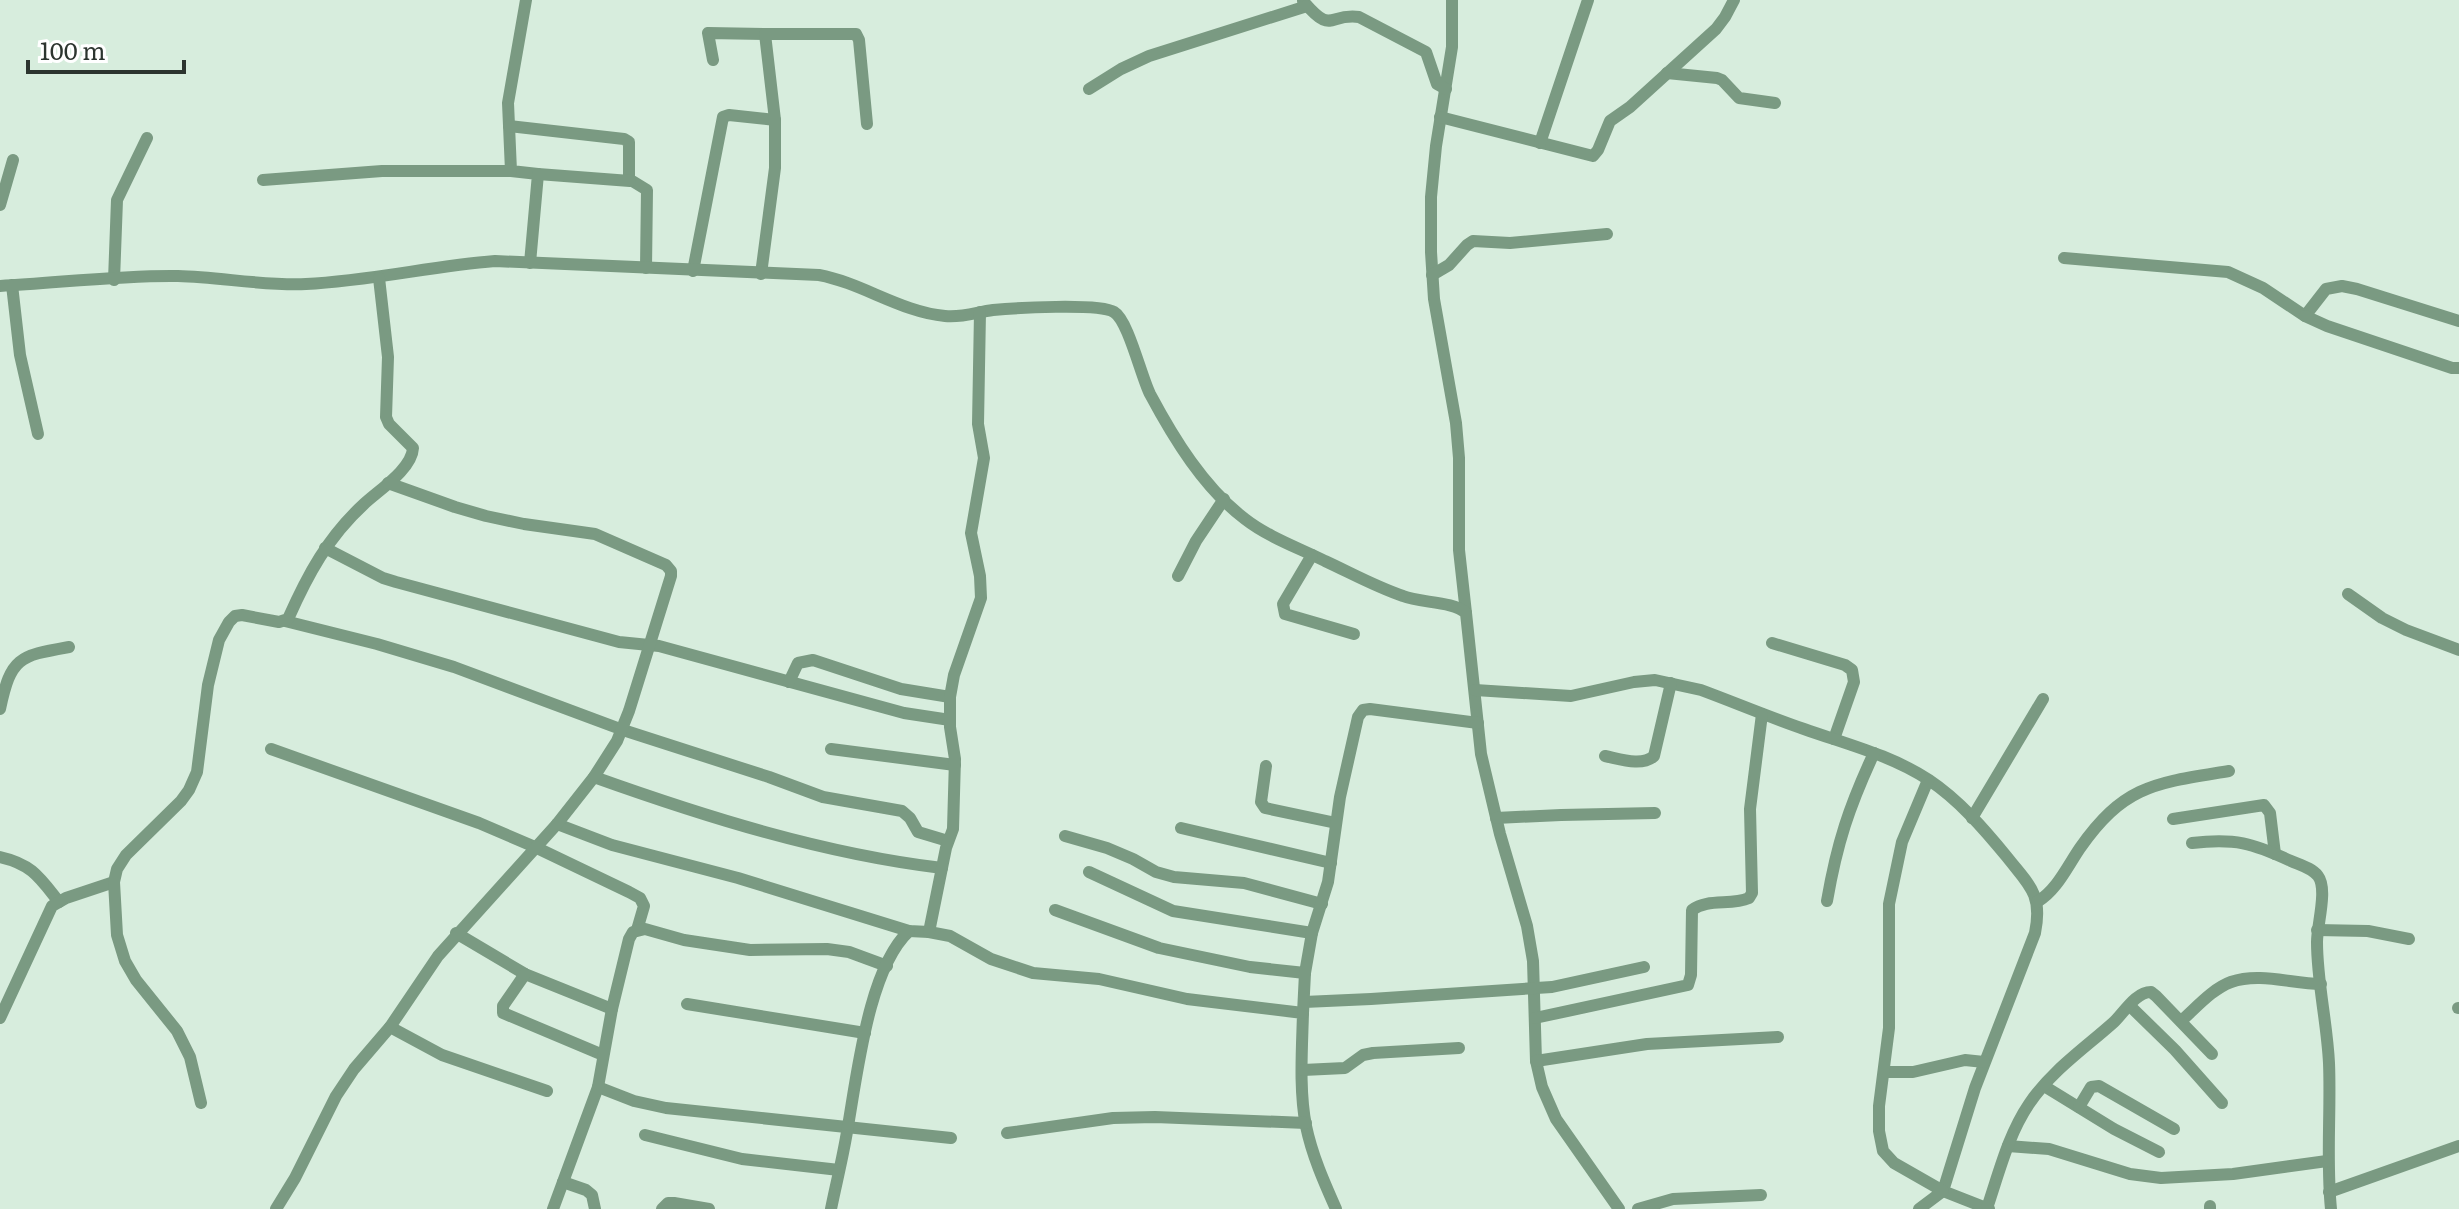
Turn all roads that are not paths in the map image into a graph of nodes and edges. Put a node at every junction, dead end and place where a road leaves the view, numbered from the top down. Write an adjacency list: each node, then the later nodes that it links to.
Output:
1 (526, 0): 15 (street)
2 (1452, 0): 10 (street)
3 (1588, 0): 17 (street)
4 (1734, 0): 8 (street)
5 (1304, 3): 9 (street); 10 (street)
6 (765, 34): 7 (street); 13 (street); 14 (street)
7 (713, 60)
8 (1667, 73): 11 (street); 17 (street)
9 (1089, 89)
10 (1446, 89): 12 (street)
11 (1775, 103)
12 (1440, 117): 17 (street); 30 (street)
13 (775, 120): 28 (street); 29 (street)
14 (867, 124)
15 (509, 126): 19 (street); 22 (street)
16 (147, 138): 32 (street)
17 (1540, 143)
18 (13, 160): 23 (street)
19 (511, 171): 20 (street); 21 (street)
20 (538, 174): 22 (street); 26 (street)
21 (263, 180)
22 (630, 181): 27 (street)
23 (0, 205)
24 (1607, 234): 30 (street)
25 (2064, 258): 35 (street)
26 (530, 263): 27 (street); 31 (street)
27 (646, 268): 28 (street)
28 (693, 271): 29 (street)
29 (761, 274): 34 (street)
30 (1432, 275): 45 (street)
31 (379, 278): 32 (street); 39 (street)
32 (114, 280): 33 (street)
33 (6, 286): 38 (street)
34 (980, 312): 40 (street); 55 (street)
35 (2305, 316): 36 (street); 37 (street)
36 (2459, 321)
37 (2459, 368)
38 (38, 434)
39 (388, 483): 41 (street); 49 (street)
40 (1224, 499): 42 (street); 43 (street)
41 (325, 548): 46 (street); 49 (street)
42 (1312, 555): 45 (street); 47 (street)
43 (1178, 576)
44 (2348, 594): 51 (street)
45 (1466, 613): 54 (street)
46 (285, 621): 61 (street); 88 (street)
47 (1354, 634)
48 (1772, 643): 62 (street)
49 (650, 645): 52 (street); 61 (street)
50 (69, 647): 57 (street)
51 (2459, 650)
52 (789, 682): 55 (street); 59 (street)
53 (1671, 683): 54 (street); 58 (street); 66 (street)
54 (1475, 690): 60 (street)
55 (950, 697): 59 (street)
56 (2043, 699): 74 (street)
57 (0, 709)
58 (1762, 714): 62 (street); 112 (street)
59 (950, 720): 67 (street)
60 (1478, 723): 73 (street); 76 (street)
61 (623, 730): 70 (street); 80 (street)
62 (1834, 739): 65 (street)
63 (271, 749): 82 (street)
64 (831, 749): 67 (street)
65 (1874, 753): 71 (street); 89 (street)
66 (1605, 756)
67 (955, 765): 80 (street)
68 (1266, 766): 76 (street)
69 (2229, 771): 91 (street)
70 (594, 777): 77 (street); 86 (street)
71 (1928, 780): 74 (street); 123 (street)
72 (1655, 813): 73 (street)
73 (1496, 818): 106 (street)
74 (1972, 818): 91 (street)
75 (2173, 819): 83 (street)
76 (1336, 823): 85 (street)
77 (557, 824): 82 (street); 96 (street)
78 (1181, 828): 85 (street)
79 (1065, 836): 92 (street)
80 (948, 841): 86 (street)
81 (2192, 843): 83 (street)
82 (535, 847): 94 (street); 98 (street)
83 (2275, 854): 95 (street)
84 (0, 857): 90 (street)
85 (1331, 863): 92 (street)
86 (942, 868): 97 (street)
87 (1089, 872): 99 (street)
88 (114, 882): 90 (street); 127 (street)
89 (1827, 901)
90 (59, 902): 111 (street)
91 (2037, 902): 121 (street)
92 (1322, 904): 99 (street)
93 (1055, 910): 103 (street)
94 (637, 930): 101 (street); 110 (street)
95 (2317, 930): 100 (street); 105 (street)
96 (909, 931): 97 (street); 101 (street)
97 (929, 932): 109 (street)
98 (456, 933): 104 (street); 114 (street)
99 (1312, 933): 103 (street)
100 (2409, 939)
101 (887, 966): 115 (street)
102 (1644, 967): 106 (street)
103 (1305, 973): 109 (street)
104 (525, 974): 110 (street); 119 (street)
105 (2321, 984): 113 (street); 139 (street)
106 (1535, 988): 109 (street); 112 (street)
107 (687, 1004): 115 (street)
108 (2130, 1006): 113 (street); 124 (street); 128 (street)
109 (1303, 1007): 122 (street)
110 (612, 1009): 119 (street)
111 (0, 1018)
112 (1535, 1018): 120 (street)
113 (2181, 1021): 118 (street)
114 (390, 1027): 126 (street); 145 (street)
115 (865, 1033): 131 (street)
116 (1778, 1037): 120 (street)
117 (1459, 1048): 122 (street)
118 (2212, 1054)
119 (603, 1055): 125 (street)
120 (1536, 1061): 152 (street)
121 (1984, 1062): 123 (street); 142 (street)
122 (1303, 1070): 130 (street)
123 (1884, 1072): 142 (street)
124 (2044, 1086): 129 (street); 136 (street)
125 (598, 1087): 131 (street); 141 (street)
126 (547, 1091)
127 (201, 1103)
128 (2222, 1103)
129 (2079, 1107): 132 (street); 138 (street)
130 (1306, 1123): 133 (street); 151 (street)
131 (848, 1126): 135 (street); 140 (street)
132 (2174, 1129)
133 (1007, 1133)
134 (645, 1135): 140 (street)
135 (951, 1138)
136 (2008, 1146): 139 (street); 155 (street)
137 (2459, 1146): 143 (street)
138 (2159, 1152)
139 (2327, 1161): 143 (street)
140 (839, 1170): 150 (street)
141 (563, 1182): 146 (street); 147 (street)
142 (1943, 1191): 154 (street); 155 (street)
143 (2329, 1192): 156 (street)
144 (1761, 1195): 153 (street)
145 (277, 1209)
146 (553, 1209)
147 (595, 1209)
148 (662, 1209): 149 (street)
149 (709, 1209)
150 (831, 1209)
151 (1336, 1209)
152 (1619, 1209)
153 (1638, 1209)
154 (1919, 1209)
155 (1988, 1209)
156 (2331, 1209)

